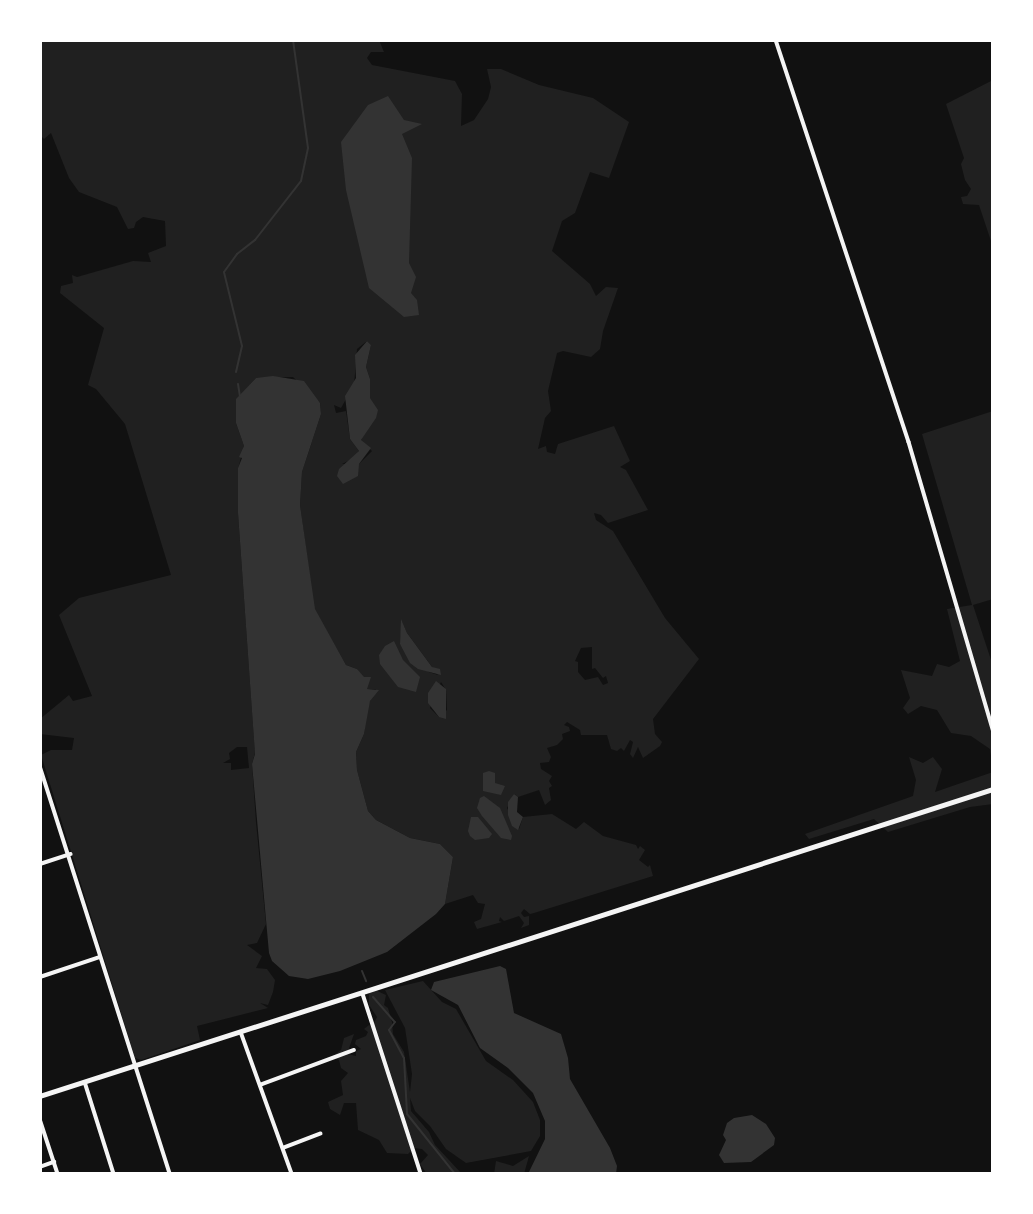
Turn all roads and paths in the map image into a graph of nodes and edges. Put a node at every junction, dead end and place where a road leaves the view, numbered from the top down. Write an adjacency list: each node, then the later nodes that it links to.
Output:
1 (776, 40): 2 (street)
2 (993, 730)
3 (40, 766): 5 (street)
4 (993, 789): 9 (street)
5 (70, 854): 6 (street); 7 (street)
6 (40, 864)
7 (100, 957): 8 (street); 12 (street)
8 (40, 977)
9 (363, 994): 10 (street); 25 (street)
10 (241, 1030): 12 (street); 14 (street)
11 (354, 1050): 14 (street)
12 (135, 1066): 13 (street); 23 (street)
13 (85, 1082): 15 (street); 22 (street)
14 (260, 1085): 18 (street)
15 (40, 1096)
16 (40, 1119): 19 (street)
17 (320, 1134): 18 (street)
18 (282, 1148): 24 (street)
19 (54, 1162): 20 (street); 21 (street)
20 (40, 1167)
21 (58, 1174)
22 (114, 1174)
23 (170, 1174)
24 (292, 1174)
25 (421, 1174)

